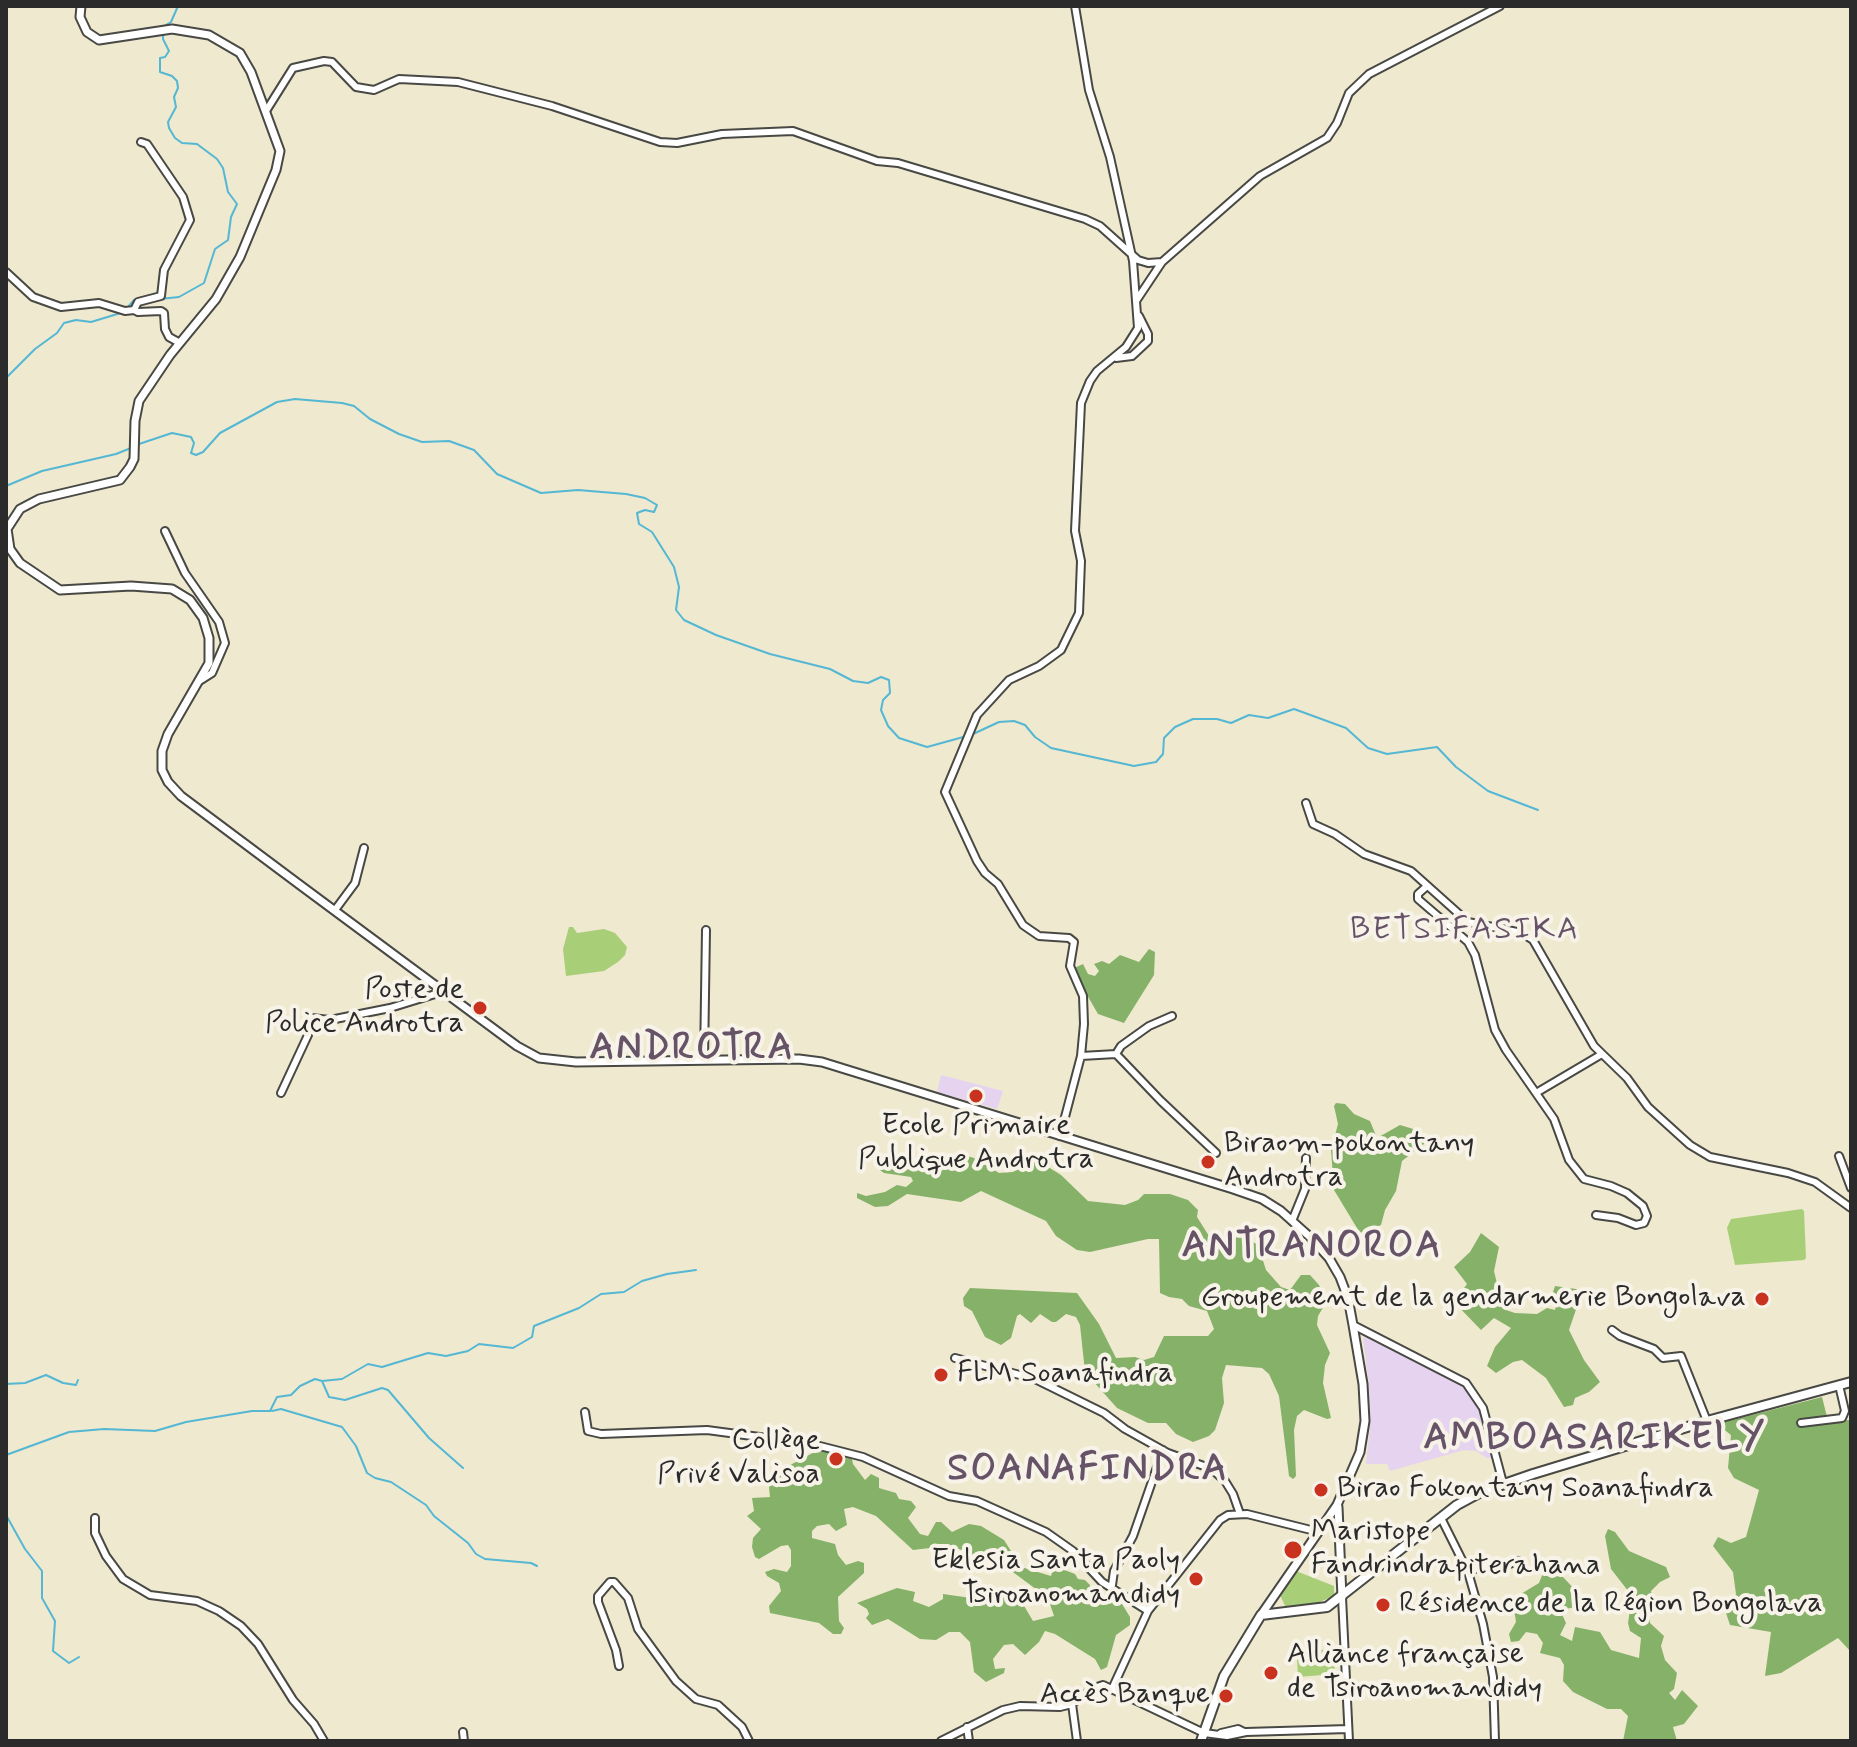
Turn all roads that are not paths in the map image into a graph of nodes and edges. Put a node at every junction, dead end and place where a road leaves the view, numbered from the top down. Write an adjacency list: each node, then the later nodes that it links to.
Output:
1 (81, 6): 4 (street)
2 (1075, 6): 6 (street)
3 (1500, 6): 7 (street)
4 (266, 111): 6 (street); 12 (street)
5 (141, 142): 10 (street)
6 (1131, 252): 7 (street); 9 (street)
7 (1162, 262): 9 (street)
8 (6, 272): 10 (street)
9 (1136, 301): 11 (street)
10 (134, 310): 12 (street)
11 (1137, 312): 13 (street); 13 (street)
12 (180, 343): 15 (street)
13 (1113, 358): 25 (street)
14 (165, 531): 15 (street)
15 (201, 680): 19 (street)
16 (1306, 803): 18 (street)
17 (364, 848): 19 (street)
18 (1427, 886): 24 (street); 28 (street)
19 (335, 910): 21 (street)
20 (706, 930): 26 (street)
21 (445, 991): 26 (street); 27 (street)
22 (1172, 1016): 23 (street)
23 (1116, 1054): 25 (street); 30 (street)
24 (1602, 1054): 28 (street); 34 (street)
25 (1081, 1056): 29 (street)
26 (704, 1060): 29 (street)
27 (281, 1093)
28 (1536, 1093): 35 (street)
29 (1060, 1136): 36 (street)
30 (1216, 1153)
31 (1839, 1156): 33 (street)
32 (1306, 1158): 36 (street)
33 (1851, 1188)
34 (1851, 1208)
35 (1596, 1215)
36 (1292, 1221): 37 (street)
37 (1353, 1325): 46 (street); 47 (street)
38 (1612, 1330): 43 (street)
39 (955, 1358): 45 (street)
40 (1851, 1382): 41 (main road)
41 (1839, 1385): 43 (main road); 44 (street)
42 (585, 1412): 57 (street)
43 (1707, 1421): 46 (main road)
44 (1801, 1423)
45 (1163, 1450): 48 (street); 54 (street)
46 (1503, 1483): 50 (main road)
47 (1337, 1505): 51 (street); 56 (street)
48 (1240, 1514): 51 (street); 57 (street)
49 (95, 1518): 67 (street)
50 (1441, 1518): 53 (street); 56 (main road)
51 (1316, 1536): 55 (street)
52 (1519, 1561): 53 (street)
53 (1468, 1572): 74 (street)
54 (1112, 1585)
55 (1275, 1595): 58 (street); 59 (street)
56 (1342, 1597): 58 (main road); 64 (street)
57 (1148, 1611): 61 (street)
58 (1283, 1613): 59 (main road)
59 (1261, 1615): 66 (main road)
60 (619, 1666): 69 (street)
61 (1112, 1689): 62 (street); 66 (street)
62 (1072, 1704): 63 (street); 72 (street)
63 (967, 1727): 70 (street); 71 (street)
64 (1348, 1729): 66 (street); 73 (street)
65 (463, 1732): 68 (street)
66 (1202, 1737)
67 (324, 1741)
68 (464, 1741)
69 (749, 1741)
70 (941, 1741)
71 (969, 1741)
72 (1077, 1741)
73 (1349, 1741)
74 (1495, 1741)

